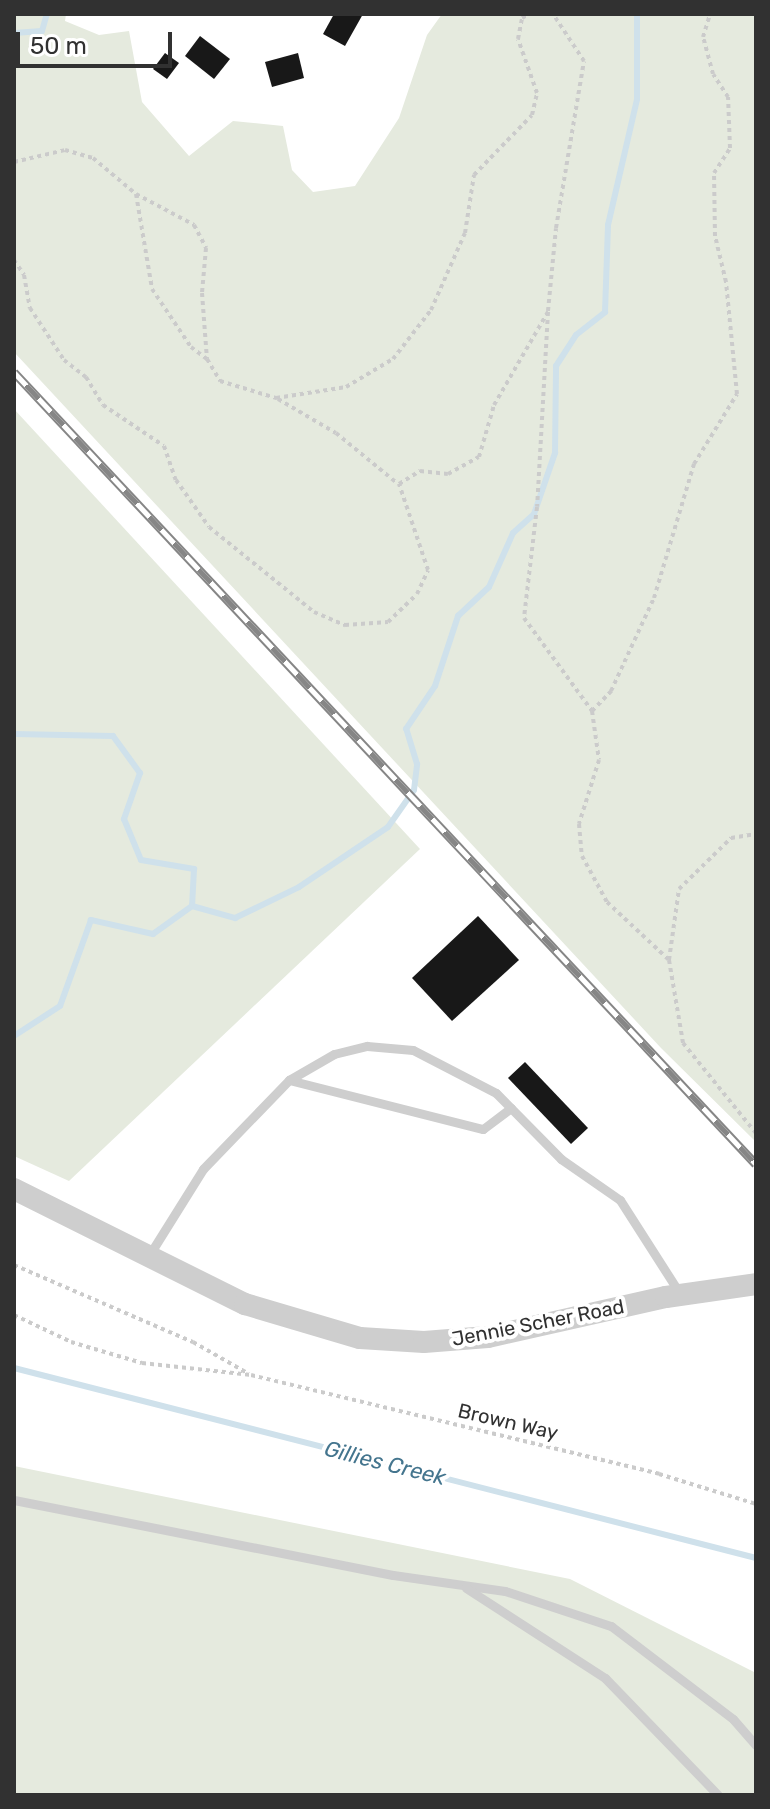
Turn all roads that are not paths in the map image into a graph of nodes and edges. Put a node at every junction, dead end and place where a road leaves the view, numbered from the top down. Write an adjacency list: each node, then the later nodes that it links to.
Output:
1 (289, 1080): 2 (lane); 2 (lane); 4 (lane)
2 (511, 1108): 6 (lane)
3 (14, 1189): 4 (street, Jennie Scher Road)
4 (148, 1257): 6 (street, Jennie Scher Road)
5 (756, 1284): 6 (street, Jennie Scher Road)
6 (681, 1295)
7 (14, 1500): 8 (lane)
8 (462, 1585): 9 (lane); 10 (lane)
9 (756, 1745)
10 (718, 1795)

